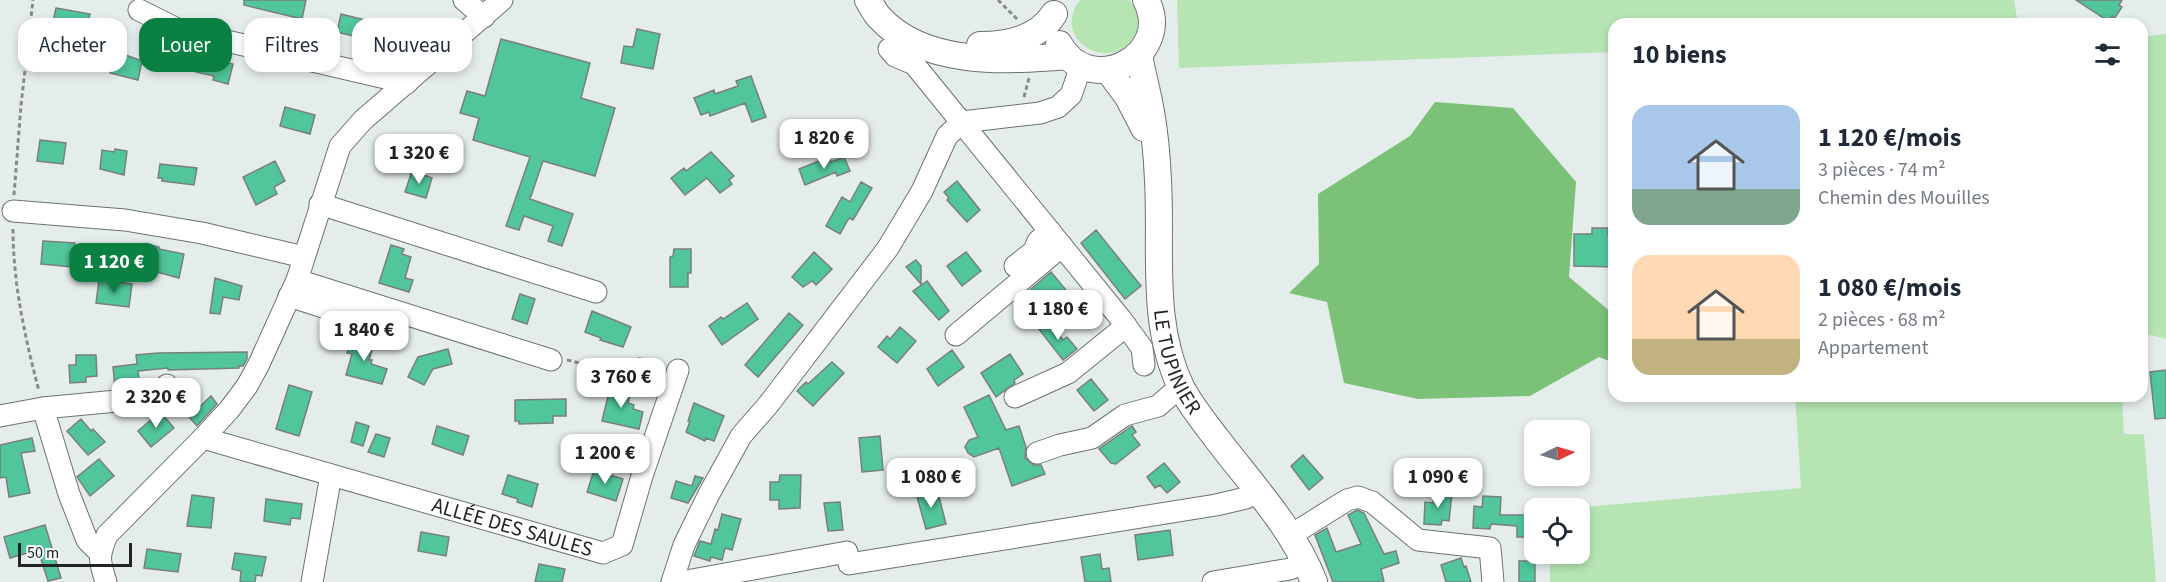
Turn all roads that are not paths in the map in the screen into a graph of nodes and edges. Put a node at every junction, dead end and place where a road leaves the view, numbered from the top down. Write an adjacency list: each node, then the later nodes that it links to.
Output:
1 (464, 0): 7 (street)
2 (502, 0): 7 (street)
3 (1146, 0): 9 (main road)
4 (869, 1): 5 (main road); 10 (main road)
5 (1056, 7): 10 (main road)
6 (139, 10): 12 (street)
7 (484, 17): 12 (street)
8 (889, 49): 13 (street, LE TUPINIER)
9 (1139, 54): 11 (main road); 14 (main road, LE TUPINIER)
10 (1074, 61): 11 (main road); 13 (street)
11 (1108, 70): 14 (main road)
12 (407, 83): 15 (street)
13 (954, 129): 17 (street, LE TUPINIER); 41 (street)
14 (1156, 152): 28 (main road, LE TUPINIER)
15 (320, 204): 18 (street); 20 (street)
16 (13, 211): 18 (street)
17 (1056, 238): 21 (street, LE TUPINIER); 22 (street)
18 (304, 257): 19 (street)
19 (293, 288): 23 (street); 24 (street); 32 (street)
20 (596, 292)
21 (1126, 326): 25 (street, LE TUPINIER); 29 (street)
22 (954, 327)
23 (392, 329)
24 (551, 360)
25 (1144, 365)
26 (676, 377): 34 (street, ALLÉE DES SAULES)
27 (167, 385): 30 (street)
28 (1181, 386): 33 (street); 35 (main road, LE TUPINIER)
29 (1015, 397)
30 (43, 408): 31 (street); 37 (street)
31 (0, 416)
32 (202, 438): 34 (street, ALLÉE DES SAULES); 37 (street)
33 (1037, 453)
34 (331, 475): 40 (street)
35 (1261, 496): 36 (main road, LE TUPINIER); 42 (street)
36 (1291, 535): 38 (main road, LE TUPINIER); 44 (street)
37 (99, 552): 39 (street)
38 (1310, 572): 43 (street)
39 (106, 582)
40 (312, 582)
41 (672, 582)
42 (681, 582)
43 (1213, 582)
44 (1493, 582)

